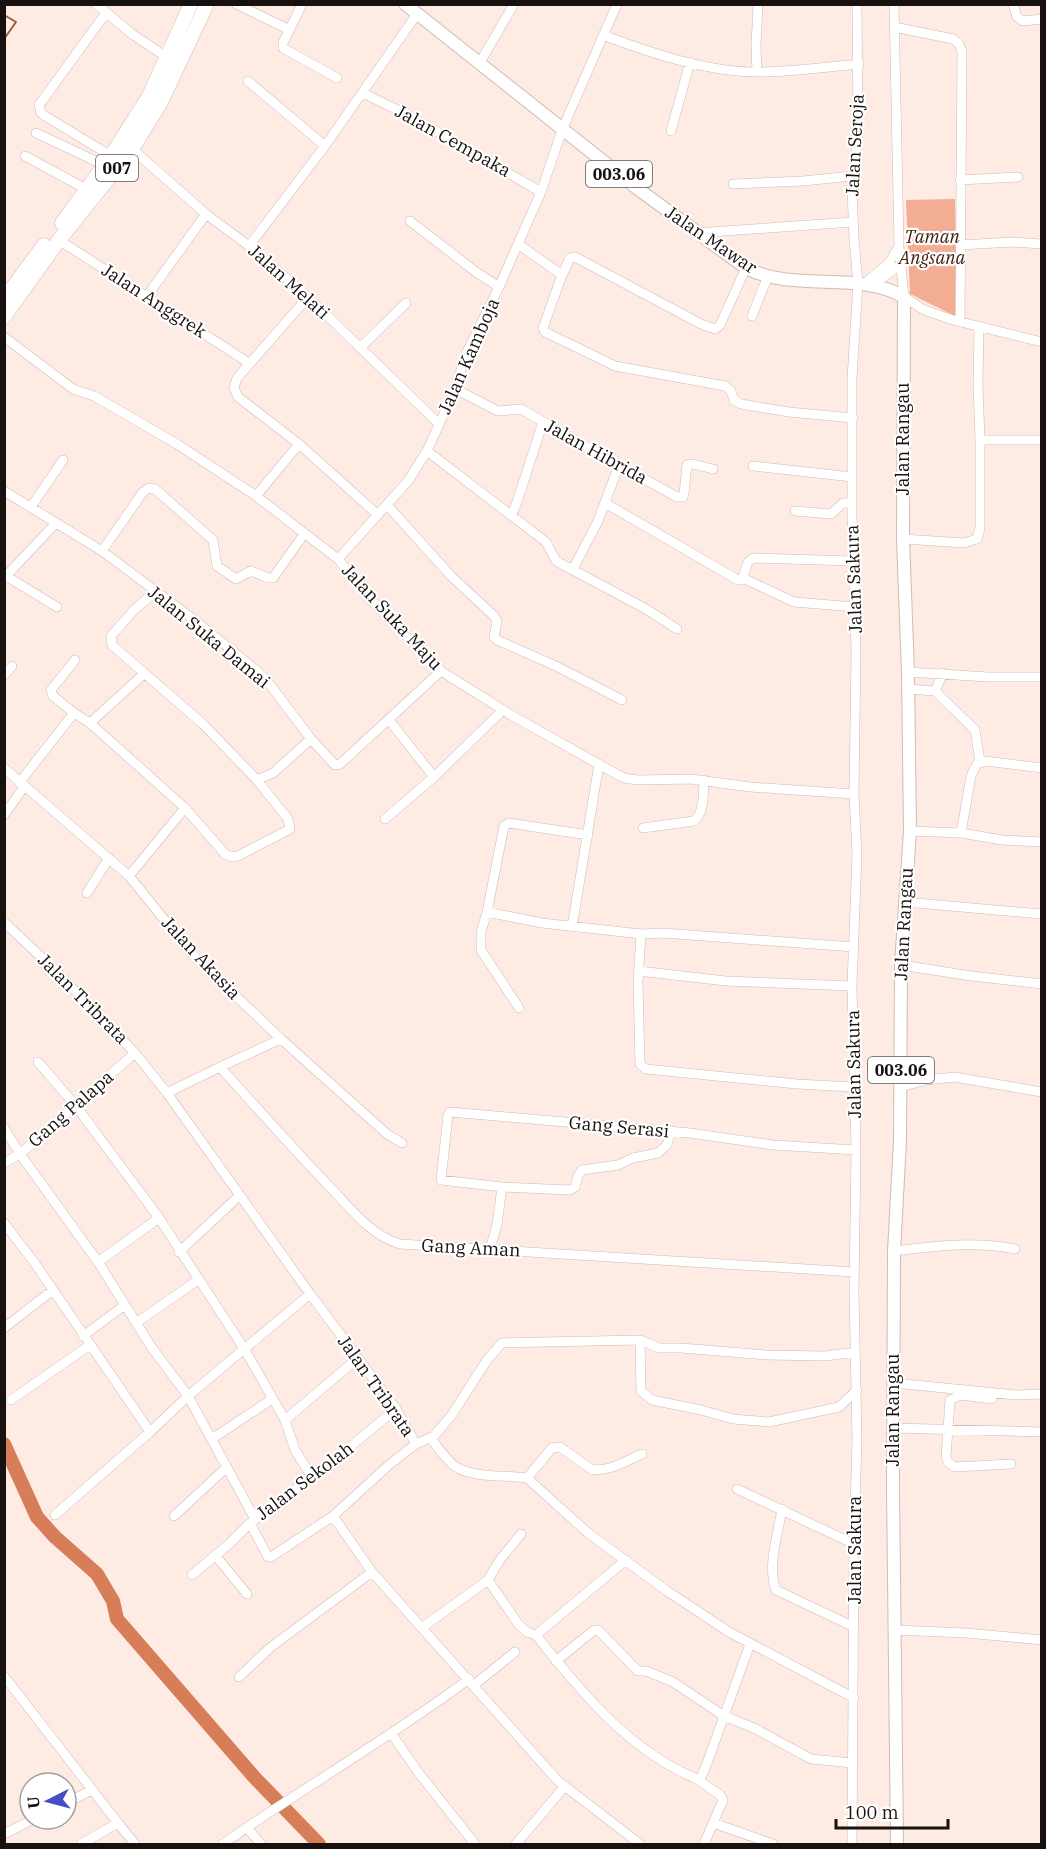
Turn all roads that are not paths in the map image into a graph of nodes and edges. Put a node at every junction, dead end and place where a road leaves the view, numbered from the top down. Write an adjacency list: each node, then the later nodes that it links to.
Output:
1 (96, 4): 13 (street)
2 (192, 4): 19 (highway, 007)
3 (207, 4): 27 (highway, 007)
4 (236, 4): 17 (street)
5 (302, 4): 17 (street)
6 (405, 4): 14 (main road, Jalan Mawar / 003.06)
7 (514, 4): 21 (street)
8 (617, 4): 18 (street, Jalan Kamboja)
9 (758, 4): 23 (street)
10 (857, 4): 22 (street, Jalan Seroja)
11 (894, 4): 16 (street, Jalan Rangau)
12 (1013, 4): 15 (street)
13 (106, 13): 19 (street); 34 (street)
14 (417, 14): 21 (main road, Jalan Mawar / 003.06); 26 (street)
15 (1041, 19)
16 (894, 27): 37 (street); 50 (street, Jalan Rangau)
17 (290, 30): 24 (street)
18 (603, 35): 20 (street); 28 (street, Jalan Kamboja)
19 (168, 58): 27 (highway, 007)
20 (690, 62): 23 (street); 29 (street)
21 (479, 64): 28 (main road, Jalan Mawar / 003.06)
22 (858, 64): 23 (street); 35 (street, Jalan Seroja)
23 (757, 72)
24 (337, 78)
25 (248, 81): 31 (street)
26 (363, 93): 31 (street); 40 (street, Jalan Cempaka)
27 (155, 99): 32 (highway, 007); 34 (highway, 007)
28 (562, 130): 40 (street, Jalan Kamboja); 44 (main road, Jalan Mawar / 003.06)
29 (670, 131)
30 (36, 133): 34 (street)
31 (325, 146): 49 (street)
32 (132, 149): 41 (street, Jalan Melati); 45 (highway, 007)
33 (25, 156): 39 (street)
34 (107, 160): 39 (highway, 007)
35 (852, 176): 38 (street); 43 (street, Jalan Seroja)
36 (1018, 177): 37 (street)
37 (960, 180): 48 (street)
38 (732, 183)
39 (87, 189): 59 (highway, 007)
40 (542, 192): 46 (street, Jalan Kamboja)
41 (206, 214): 49 (street, Jalan Melati); 57 (street)
42 (410, 221): 56 (street)
43 (853, 222): 44 (street); 55 (street, Jalan Seroja)
44 (696, 233): 52 (main road, Jalan Mawar / 003.06)
45 (59, 240): 57 (street, Jalan Anggrek); 63 (highway, 007)
46 (518, 244): 53 (street); 56 (street, Jalan Kamboja)
47 (1041, 244): 48 (street)
48 (960, 245): 64 (street)
49 (249, 246): 58 (street, Jalan Melati)
50 (899, 246): 51 (street, Jalan Rangau); 55 (street)
51 (900, 265): 55 (street); 61 (street, Jalan Rangau)
52 (746, 268): 53 (street); 54 (main road, Jalan Mawar / 003.06)
53 (562, 275): 71 (street)
54 (768, 276): 55 (main road, Jalan Mawar / 003.06); 62 (street)
55 (864, 285): 61 (main road, Jalan Mawar / 003.06); 71 (street, Jalan Sakura)
56 (499, 287): 70 (street, Jalan Kamboja)
57 (147, 296): 69 (street, Jalan Anggrek)
58 (308, 297): 68 (street, Jalan Melati); 69 (street)
59 (4, 299)
60 (406, 303): 68 (street)
61 (908, 308): 64 (street); 94 (main road, Jalan Rangau / 003.06)
62 (752, 316)
63 (4, 317)
64 (960, 322): 65 (street)
65 (979, 326): 67 (street); 74 (street)
66 (4, 337): 84 (street, Jalan Suka Maju)
67 (1041, 342)
68 (360, 348): 73 (street, Jalan Melati)
69 (249, 363): 76 (street)
70 (455, 389): 72 (street, Jalan Hibrida); 73 (street, Jalan Kamboja)
71 (852, 418): 82 (street, Jalan Sakura)
72 (543, 422): 79 (street, Jalan Hibrida); 90 (street)
73 (439, 424): 77 (street, Jalan Kamboja)
74 (980, 440): 75 (street); 94 (street)
75 (1041, 440)
76 (299, 444): 84 (street); 91 (street)
77 (427, 451): 87 (street, Jalan Kamboja); 90 (street)
78 (63, 460): 88 (street)
79 (619, 465): 81 (street, Jalan Hibrida); 85 (street)
80 (753, 466): 82 (street)
81 (713, 469)
82 (852, 477): 86 (street, Jalan Sakura)
83 (4, 491): 88 (street, Jalan Suka Damai)
84 (256, 496): 93 (street, Jalan Suka Maju)
85 (605, 503): 98 (street); 100 (street)
86 (852, 503): 89 (street); 97 (street, Jalan Sakura)
87 (388, 506): 91 (street, Jalan Kamboja); 115 (street)
88 (32, 507): 92 (street, Jalan Suka Damai)
89 (795, 512)
90 (512, 514): 98 (street)
91 (378, 515): 96 (street, Jalan Kamboja)
92 (56, 523): 95 (street, Jalan Suka Damai); 99 (street)
93 (304, 534): 95 (street); 96 (street, Jalan Suka Maju)
94 (903, 539): 108 (main road, Jalan Rangau / 003.06)
95 (102, 551): 101 (street, Jalan Suka Damai)
96 (338, 559): 107 (street, Jalan Suka Maju)
97 (853, 561): 100 (street); 103 (street, Jalan Sakura)
98 (573, 569): 104 (street)
99 (5, 575): 102 (street)
100 (743, 578): 103 (street)
101 (155, 592): 109 (street); 120 (street, Jalan Suka Damai)
102 (57, 607)
103 (855, 607): 129 (street, Jalan Sakura)
104 (678, 629)
105 (75, 660): 117 (street)
106 (12, 666): 111 (street)
107 (441, 671): 116 (street, Jalan Suka Maju); 118 (street, Jalan Suka Damai)
108 (908, 672): 110 (street); 113 (main road, Jalan Rangau / 003.06)
109 (145, 673): 119 (street); 126 (street)
110 (943, 673): 112 (street); 114 (street)
111 (4, 675)
112 (1041, 677)
113 (908, 688): 114 (street); 134 (main road, Jalan Rangau / 003.06)
114 (935, 691): 121 (street)
115 (622, 700)
116 (503, 710): 122 (street, Jalan Suka Maju); 125 (street)
117 (74, 713): 119 (street); 128 (street)
118 (389, 720): 120 (street, Jalan Suka Damai); 125 (street)
119 (90, 723): 130 (street)
120 (311, 739): 126 (street)
121 (980, 762): 124 (street); 135 (street)
122 (599, 764): 127 (street, Jalan Suka Maju); 136 (street)
123 (4, 768): 128 (street, Jalan Akasia)
124 (1041, 768)
125 (434, 777): 132 (street)
126 (257, 780): 130 (street)
127 (704, 780): 129 (street, Jalan Suka Maju); 133 (street)
128 (22, 785): 131 (street); 138 (street, Jalan Akasia)
129 (854, 794): 147 (street, Jalan Sakura)
130 (185, 808): 139 (street)
131 (4, 815)
132 (385, 819)
133 (643, 828)
134 (910, 831): 135 (street); 141 (main road, Jalan Rangau / 003.06)
135 (961, 833): 137 (street)
136 (588, 835): 142 (street); 145 (street)
137 (1041, 842)
138 (110, 858): 139 (street, Jalan Akasia); 140 (street)
139 (129, 876): 153 (street, Jalan Akasia)
140 (87, 893)
141 (905, 902): 143 (street); 148 (main road, Jalan Rangau / 003.06)
142 (487, 912): 145 (street); 152 (street)
143 (1041, 914)
144 (4, 922): 154 (street, Jalan Tribrata)
145 (572, 927): 146 (street)
146 (641, 934): 147 (street); 149 (street)
147 (854, 948): 151 (street, Jalan Sakura)
148 (901, 965): 150 (street); 158 (main road, Jalan Rangau / 003.06)
149 (639, 971): 151 (street); 157 (street)
150 (1041, 984)
151 (852, 986): 157 (street, Jalan Sakura)
152 (519, 1008)
153 (281, 1039): 156 (street); 164 (street, Jalan Akasia)
154 (135, 1053): 160 (street, Jalan Tribrata); 161 (street, Gang Palapa)
155 (38, 1062): 161 (street)
156 (220, 1067): 160 (street); 172 (street, Gang Aman)
157 (854, 1087): 165 (street, Jalan Sakura)
158 (901, 1087): 159 (street); 174 (main road, Jalan Rangau / 003.06)
159 (1041, 1092)
160 (167, 1093): 169 (street, Jalan Tribrata)
161 (76, 1106): 166 (street, Gang Palapa); 170 (street)
162 (4, 1128): 166 (street)
163 (671, 1131): 165 (street, Gang Serasi); 168 (street); 168 (street, Gang Serasi)
164 (402, 1143)
165 (856, 1150): 177 (street, Jalan Sakura)
166 (20, 1154): 167 (street, Gang Palapa); 176 (street)
167 (4, 1163)
168 (502, 1187): 172 (street)
169 (240, 1195): 175 (street); 180 (street, Jalan Tribrata)
170 (159, 1218): 175 (street); 176 (street)
171 (4, 1223): 179 (street)
172 (490, 1249): 177 (street, Gang Aman)
173 (1015, 1249): 174 (street)
174 (894, 1251): 190 (main road, Jalan Rangau / 003.06)
175 (179, 1252): 178 (street)
176 (98, 1262): 181 (street)
177 (854, 1272): 188 (street, Jalan Sakura)
178 (198, 1280): 182 (street); 187 (street)
179 (53, 1290): 183 (street); 184 (street)
180 (309, 1294): 187 (street); 189 (street, Jalan Tribrata)
181 (124, 1305): 182 (street); 184 (street)
182 (136, 1323): 193 (street)
183 (4, 1328)
184 (83, 1336): 186 (street)
185 (640, 1340): 188 (street); 191 (street); 204 (street)
186 (90, 1345): 196 (street); 201 (street)
187 (245, 1350): 193 (street); 194 (street)
188 (855, 1352): 191 (street, Jalan Sakura)
189 (358, 1358): 197 (street, Jalan Tribrata); 198 (street)
190 (894, 1383): 192 (street); 199 (main road, Jalan Rangau / 003.06)
191 (857, 1390): 218 (street, Jalan Sakura)
192 (1041, 1394)
193 (188, 1396): 201 (street); 203 (street)
194 (272, 1399): 198 (street); 203 (street)
195 (992, 1399): 200 (street)
196 (11, 1400)
197 (396, 1409): 205 (street, Jalan Tribrata); 209 (street, Jalan Sekolah)
198 (285, 1420): 209 (street)
199 (893, 1428): 200 (street); 227 (main road, Jalan Rangau / 003.06)
200 (947, 1429): 202 (street); 207 (street)
201 (150, 1432): 213 (street)
202 (1041, 1432)
203 (212, 1439): 208 (street)
204 (431, 1439): 205 (street); 210 (street)
205 (416, 1444): 215 (street, Jalan Tribrata)
206 (642, 1454): 210 (street)
207 (1011, 1464)
208 (227, 1467): 214 (street); 216 (street)
209 (312, 1477): 216 (street, Jalan Sekolah)
210 (526, 1478): 220 (street)
211 (737, 1489): 212 (street)
212 (782, 1509): 218 (street); 225 (street)
213 (55, 1515)
214 (174, 1516)
215 (333, 1516): 216 (street, Jalan Tribrata); 221 (street)
216 (252, 1521): 219 (street, Jalan Sekolah)
217 (521, 1534): 223 (street)
218 (854, 1545): 225 (street, Jalan Sakura)
219 (215, 1555): 222 (street, Jalan Sekolah); 224 (street)
220 (626, 1560): 228 (street); 230 (street)
221 (372, 1572): 226 (street); 234 (street)
222 (192, 1575)
223 (488, 1580): 226 (street); 228 (street)
224 (247, 1594)
225 (854, 1626): 236 (street, Jalan Sakura)
226 (423, 1627): 235 (street)
227 (895, 1630): 229 (street); 259 (main road, Jalan Rangau / 003.06)
228 (536, 1635): 232 (street)
229 (1041, 1641)
230 (750, 1644): 236 (street); 237 (street)
231 (515, 1652): 235 (street)
232 (556, 1661): 237 (street); 240 (street)
233 (4, 1676): 242 (street)
234 (239, 1677)
235 (471, 1682): 238 (street); 241 (street)
236 (854, 1698): 239 (street, Jalan Sakura)
237 (724, 1716): 239 (street); 240 (street)
238 (392, 1733): 247 (street); 253 (street)
239 (853, 1763): 258 (street, Jalan Sakura)
240 (697, 1779): 245 (street)
241 (565, 1786): 254 (street); 255 (street)
242 (92, 1790): 243 (street); 244 (street)
243 (78, 1797)
244 (118, 1823): 249 (street); 250 (street)
245 (713, 1823): 256 (street); 257 (street)
246 (18, 1827): 248 (street)
247 (247, 1828): 251 (street); 252 (street)
248 (4, 1834)
249 (81, 1845)
250 (135, 1845)
251 (223, 1845)
252 (261, 1845)
253 (475, 1845)
254 (516, 1845)
255 (640, 1845)
256 (704, 1845)
257 (774, 1845)
258 (852, 1845)
259 (897, 1845)

